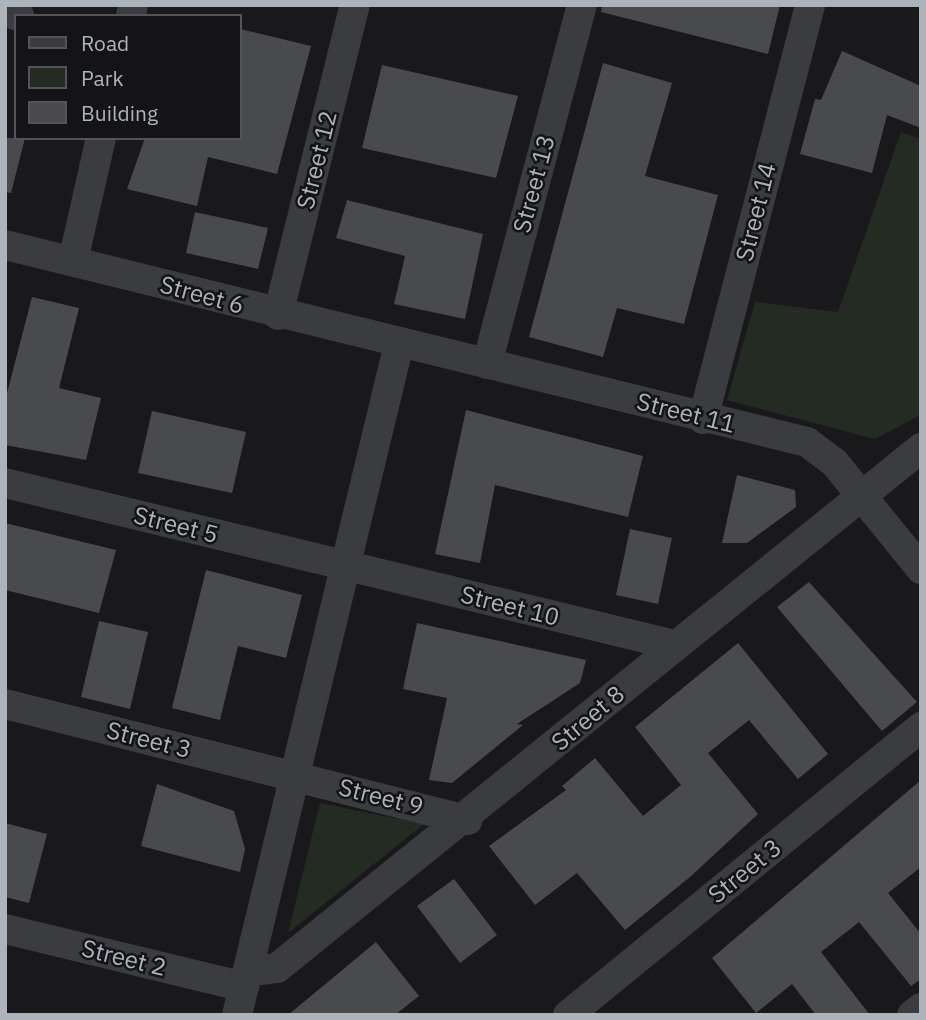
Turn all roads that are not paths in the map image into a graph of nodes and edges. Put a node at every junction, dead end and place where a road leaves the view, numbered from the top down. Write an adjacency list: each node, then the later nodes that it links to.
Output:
1 (355, 5): 7 (street, Street 12)
2 (582, 5): 9 (street, Street 13)
3 (810, 5): 10 (street, Street 14)
4 (101, 140): 6 (street)
5 (5, 245): 6 (street, Street 6)
6 (73, 261): 7 (street, Street 6)
7 (278, 315): 8 (street, Street 6)
8 (399, 344): 9 (street, Street 11); 14 (street)
9 (487, 364): 10 (street, Street 11)
10 (703, 419): 13 (street, Street 11)
11 (921, 448): 13 (street, Street 8)
12 (5, 483): 14 (street, Street 5)
13 (863, 496): 15 (street, Street 11); 16 (street, Street 8)
14 (346, 566): 16 (street, Street 10); 19 (street)
15 (921, 569)
16 (674, 645): 20 (street, Street 8)
17 (5, 704): 19 (street, Street 3)
18 (921, 727): 24 (street, Street 3)
19 (293, 775): 20 (street, Street 9); 22 (street)
20 (468, 820): 22 (street, Street 8)
21 (5, 929): 22 (street, Street 2)
22 (243, 991)
23 (921, 1008): 25 (street)
24 (569, 1015)
25 (912, 1015)

